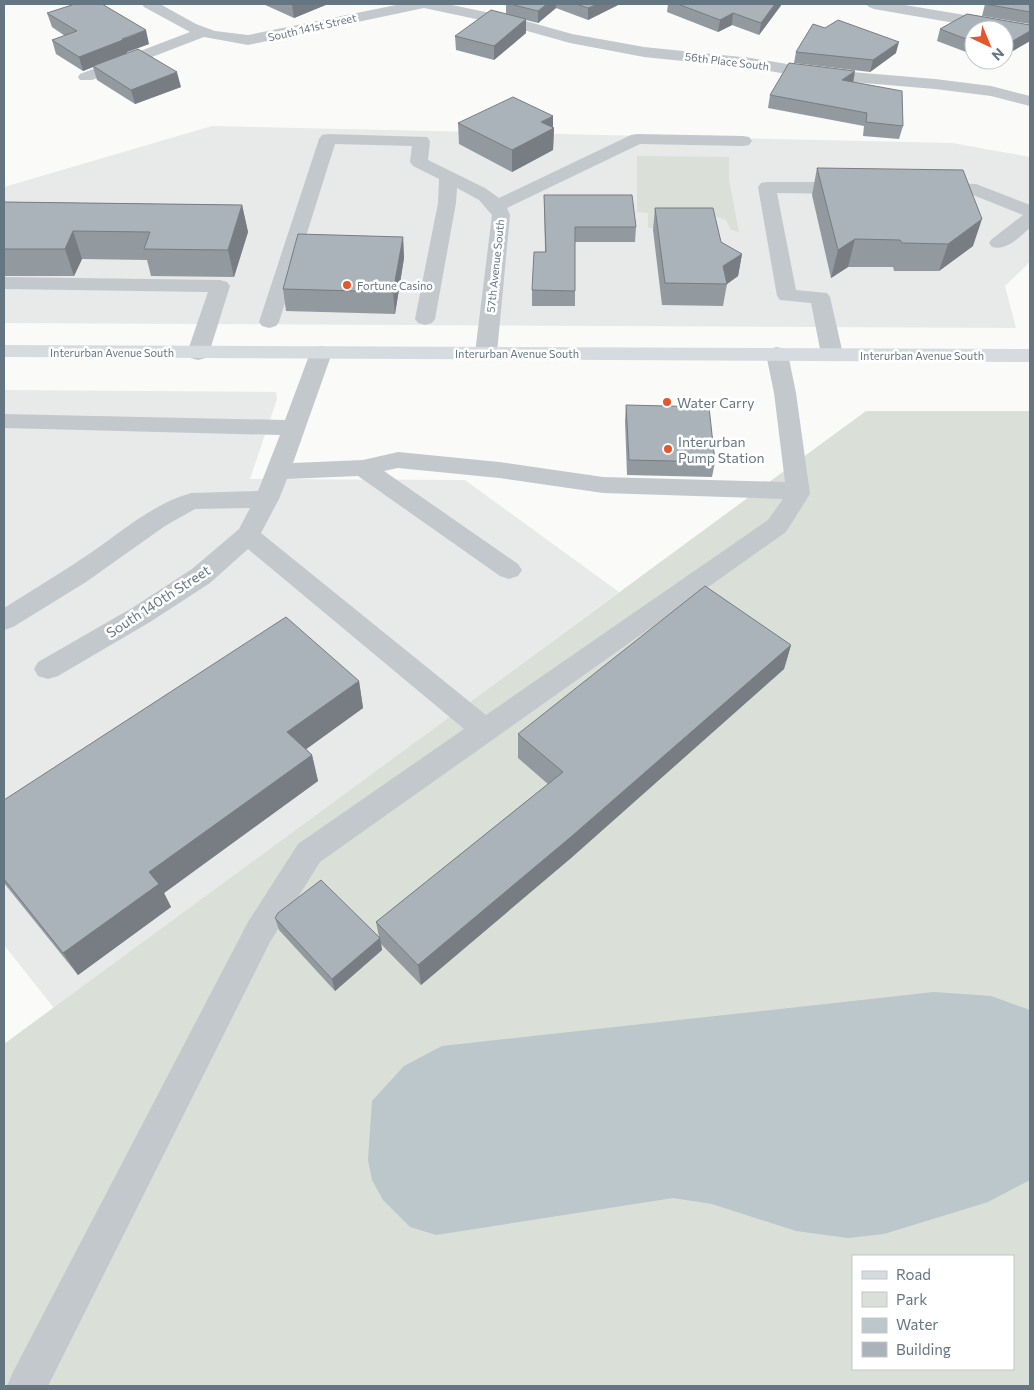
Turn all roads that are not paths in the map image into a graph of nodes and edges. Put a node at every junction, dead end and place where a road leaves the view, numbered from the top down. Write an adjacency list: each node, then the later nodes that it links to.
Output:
1 (148, 4): 6 (street)
2 (422, 4): 6 (street, South 141st Street)
3 (427, 4): 8 (street, 56th Place South)
4 (874, 4): 5 (street)
5 (1030, 30)
6 (204, 32): 7 (street)
7 (86, 77)
8 (1030, 101)
9 (743, 141): 13 (street)
10 (448, 177): 13 (street, 57th Avenue South); 18 (street); 19 (street, 57th Avenue South)
11 (867, 188): 25 (street)
12 (916, 189): 14 (street)
13 (497, 206): 23 (street, 57th Avenue South)
14 (1030, 211)
15 (1030, 219): 16 (street)
16 (999, 243)
17 (4, 282): 21 (street)
18 (425, 319)
19 (269, 322)
20 (4, 351): 21 (main road, Interurban Avenue South)
21 (198, 353): 22 (main road, Interurban Avenue South)
22 (321, 353): 23 (main road, Interurban Avenue South); 28 (street, South 140th Street)
23 (486, 353): 24 (main road, Interurban Avenue South)
24 (777, 354): 25 (main road, Interurban Avenue South); 31 (street)
25 (832, 354): 26 (main road, Interurban Avenue South)
26 (1030, 356)
27 (4, 421): 28 (street)
28 (295, 428): 30 (street, South 140th Street)
29 (363, 468): 30 (street); 31 (street); 34 (street)
30 (278, 471): 32 (street, South 140th Street)
31 (797, 491): 37 (street)
32 (267, 499): 33 (street, South 140th Street); 35 (street)
33 (248, 535): 36 (street, South 140th Street); 37 (street)
34 (509, 570)
35 (4, 620)
36 (48, 669)
37 (485, 730): 38 (street)
38 (27, 1386)

